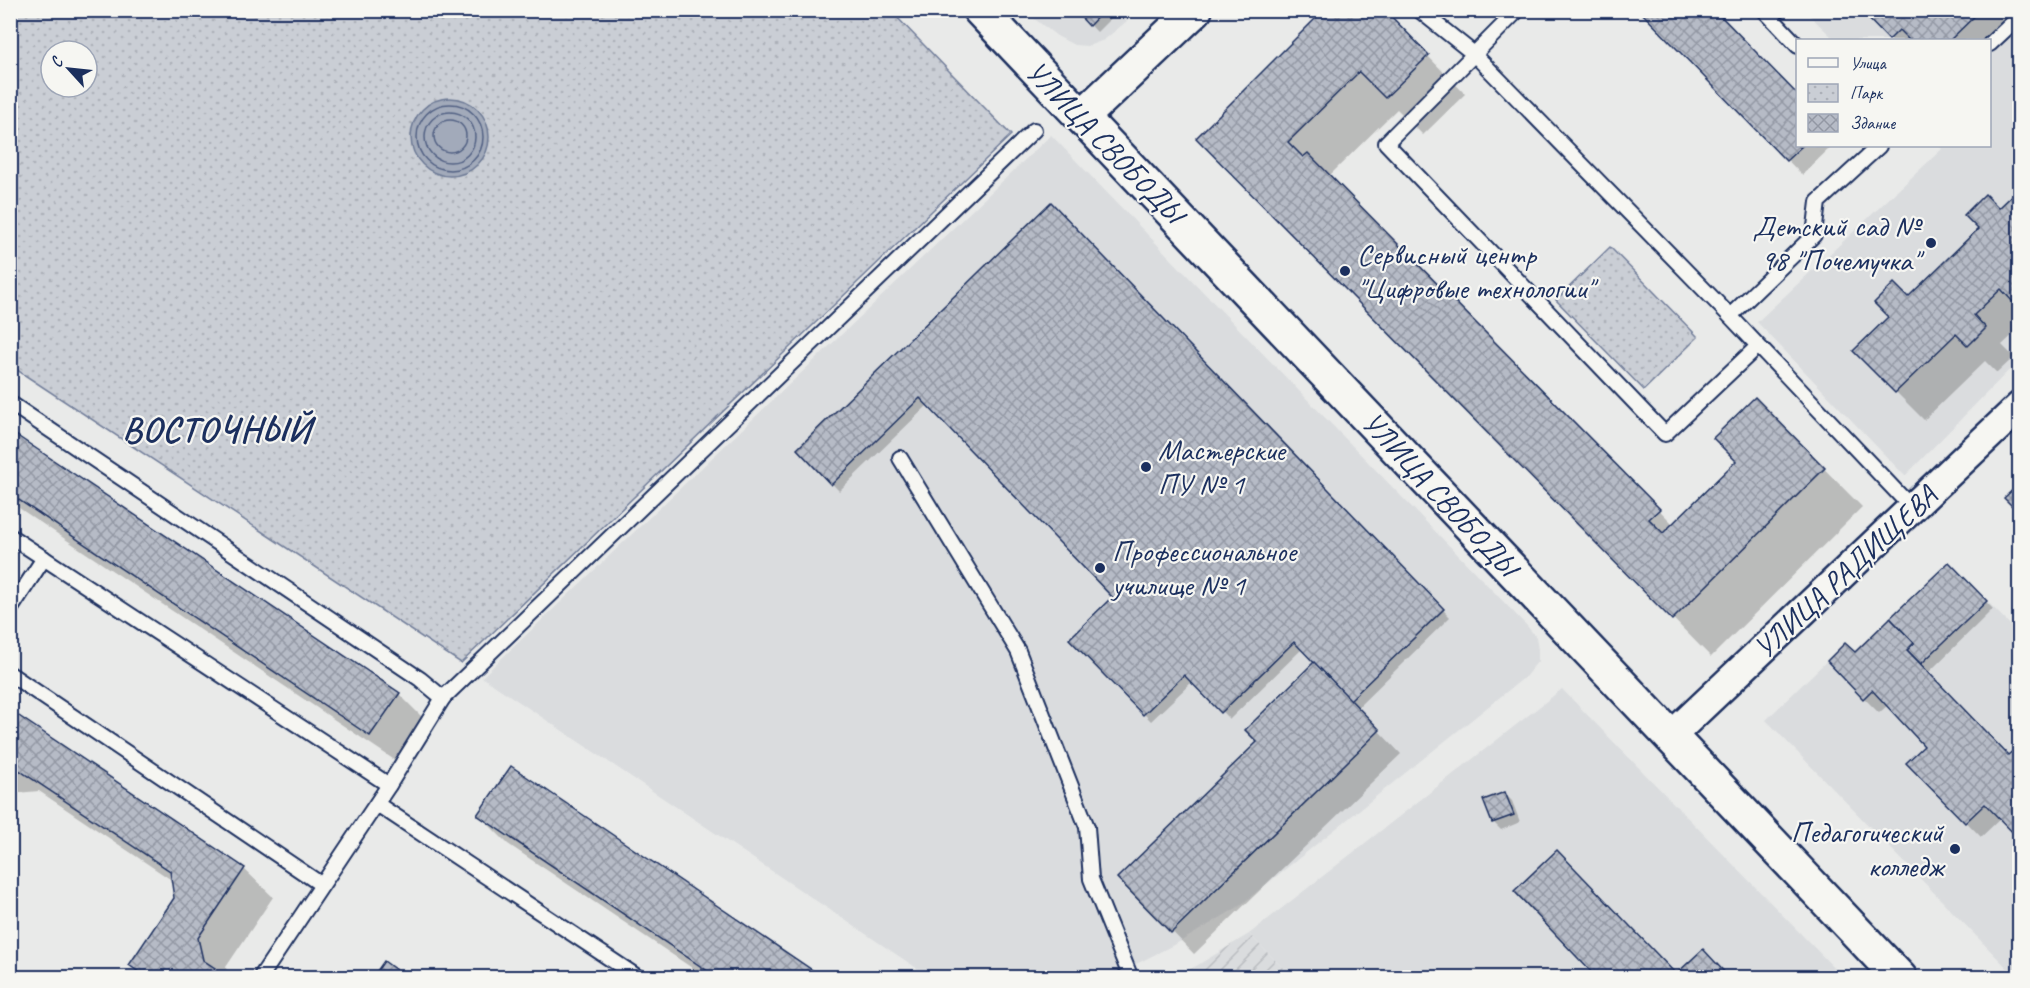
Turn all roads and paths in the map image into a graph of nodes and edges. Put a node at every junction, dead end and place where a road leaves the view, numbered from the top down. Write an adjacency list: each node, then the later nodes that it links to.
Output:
1 (980, 10): 10 (main road, УЛИЦА СВОБОДЫ)
2 (1195, 10): 10 (main road)
3 (1419, 10): 9 (lane)
4 (1518, 10): 9 (lane)
5 (1764, 10): 8 (lane)
6 (2019, 16): 7 (lane)
7 (1991, 42)
8 (1796, 45)
9 (1474, 54): 13 (lane); 14 (lane)
10 (1082, 117): 24 (main road, УЛИЦА СВОБОДЫ)
11 (1034, 130): 23 (lane)
12 (1878, 147): 13 (lane)
13 (1730, 316): 14 (lane)
14 (1757, 347): 18 (lane)
15 (10, 403): 23 (lane)
16 (2019, 406): 18 (street, УЛИЦА РАДИЩЕВА)
17 (900, 458): 30 (lane)
18 (1912, 508): 24 (street, УЛИЦА РАДИЩЕВА)
19 (10, 536): 20 (lane)
20 (44, 558): 21 (lane); 25 (lane)
21 (10, 610)
22 (10, 674): 27 (lane)
23 (443, 698): 25 (lane)
24 (1670, 737): 31 (main road, УЛИЦА СВОБОДЫ)
25 (389, 785): 26 (lane)
26 (377, 804): 27 (lane); 29 (lane)
27 (322, 885): 28 (lane)
28 (260, 978)
29 (639, 978)
30 (1131, 978)
31 (1900, 978)

